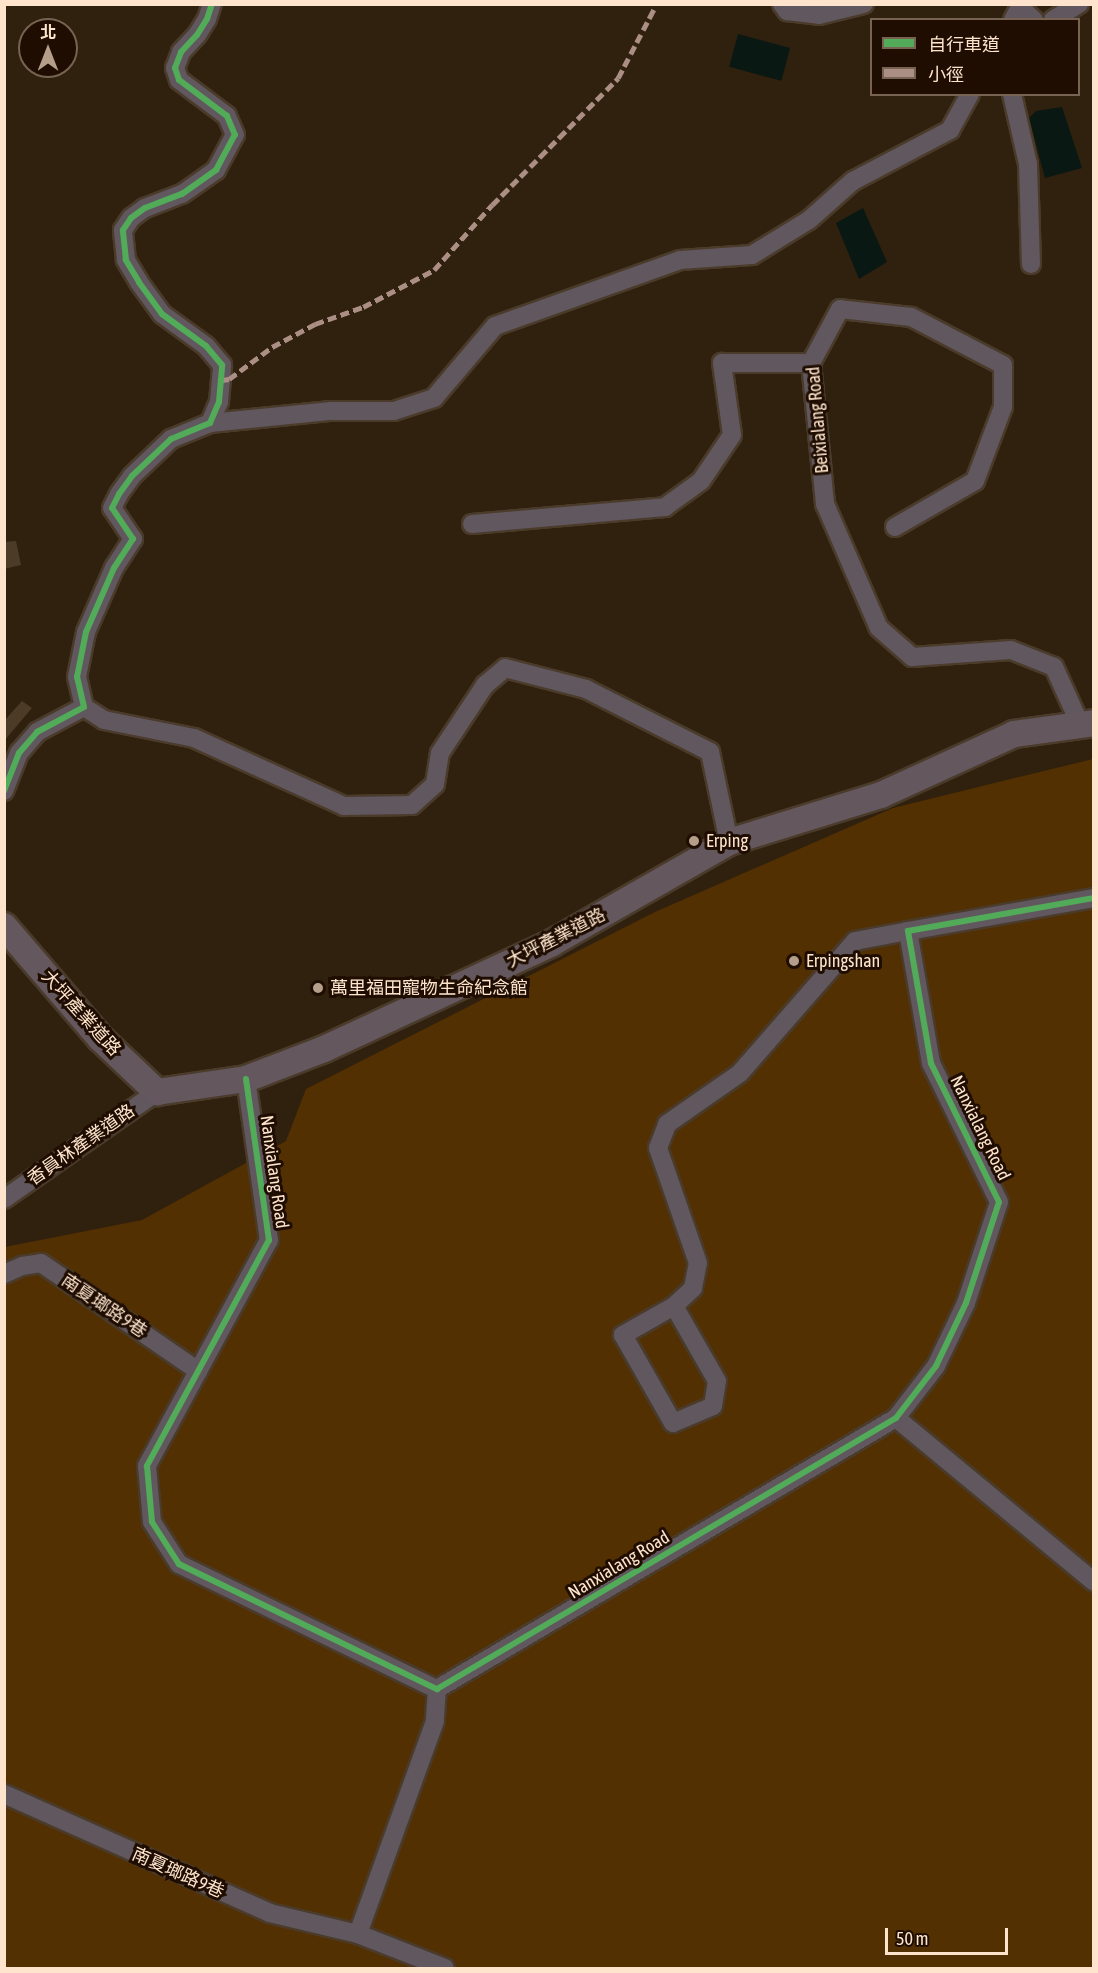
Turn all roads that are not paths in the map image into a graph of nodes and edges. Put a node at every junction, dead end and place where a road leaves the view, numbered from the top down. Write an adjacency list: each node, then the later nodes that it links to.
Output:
1 (212, 4): 12 (street)
2 (782, 4): 3 (street)
3 (864, 4)
4 (1079, 4): 7 (street)
5 (1017, 10): 6 (street)
6 (1031, 18)
7 (1056, 18)
8 (969, 96): 12 (street)
9 (1012, 96): 10 (street)
10 (1031, 264)
11 (810, 363): 13 (street); 14 (street, Beixialang Road); 16 (street, Beixialang Road)
12 (210, 423): 15 (street)
13 (472, 524)
14 (895, 526)
15 (84, 707): 17 (street); 18 (street)
16 (1087, 724): 18 (street, 大坪產業道路)
17 (4, 791)
18 (729, 842): 22 (street, 大坪產業道路)
19 (1094, 898): 21 (street)
20 (4, 926): 23 (street, 大坪產業道路)
21 (908, 931): 26 (street); 28 (street, Nanxialang Road)
22 (246, 1079): 23 (street, 大坪產業道路); 27 (street, Nanxialang Road)
23 (157, 1092): 24 (street, 香員林產業道路)
24 (4, 1198)
25 (4, 1274): 27 (street, 南夏瑯路9巷)
26 (674, 1306): 26 (street)
27 (198, 1371): 30 (street, Nanxialang Road)
28 (896, 1418): 29 (street); 30 (street, Nanxialang Road)
29 (1094, 1582)
30 (437, 1689): 32 (street)
31 (4, 1794): 32 (street, 南夏瑯路9巷)
32 (358, 1934): 33 (street, 南夏瑯路9巷)
33 (445, 1968)

